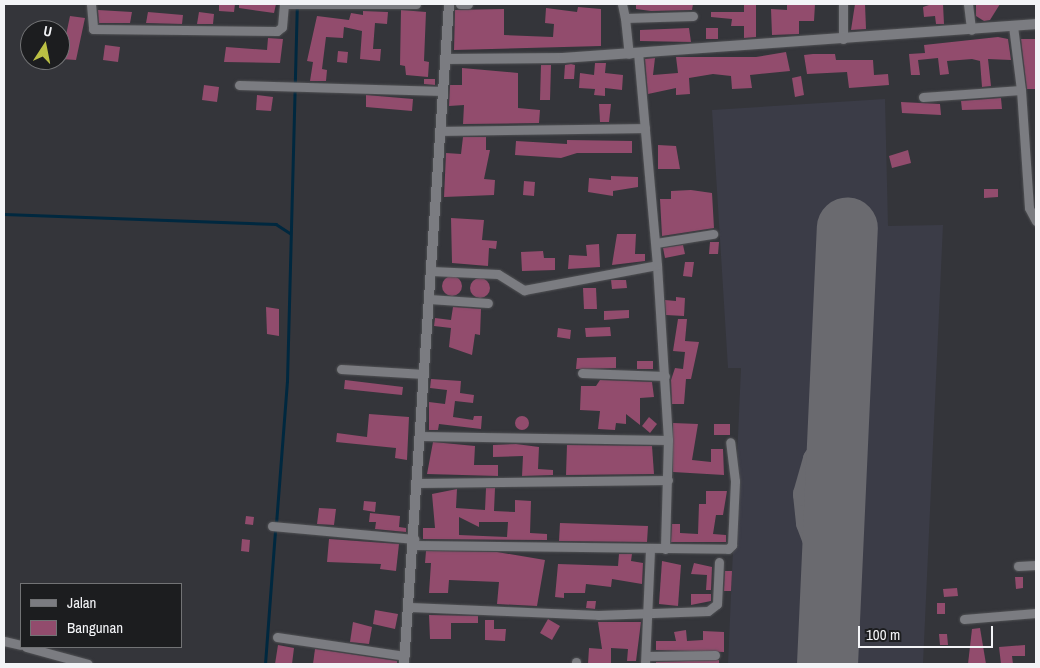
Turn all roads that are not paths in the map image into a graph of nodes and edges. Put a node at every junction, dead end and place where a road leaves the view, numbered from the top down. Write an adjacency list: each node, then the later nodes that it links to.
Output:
1 (91, 4): 2 (street)
2 (284, 4): 3 (street)
3 (292, 4): 4 (street)
4 (301, 4): 5 (street)
5 (416, 4)
6 (449, 4): 19 (street)
7 (460, 4): 8 (street)
8 (468, 4)
9 (622, 4): 13 (street)
10 (843, 4): 17 (street)
11 (968, 4): 16 (street)
12 (693, 16): 13 (street)
13 (625, 18): 18 (street)
14 (1036, 24): 15 (street)
15 (1013, 26): 16 (street); 21 (street)
16 (971, 30): 17 (street)
17 (843, 39): 18 (street)
18 (633, 53): 19 (street); 24 (street)
19 (446, 59): 22 (street)
20 (239, 85): 22 (street)
21 (1021, 90): 23 (street); 26 (street)
22 (443, 91): 25 (street)
23 (923, 97)
24 (645, 128): 25 (street); 28 (street)
25 (440, 131): 30 (street)
26 (1036, 221)
27 (713, 234): 28 (street)
28 (656, 243): 29 (street)
29 (657, 265): 30 (street); 36 (street)
30 (431, 272): 31 (street)
31 (429, 299): 32 (street); 35 (street)
32 (488, 303)
33 (341, 369): 35 (street)
34 (582, 373): 36 (street)
35 (424, 374): 37 (street)
36 (665, 376): 38 (street)
37 (420, 436): 38 (street); 41 (street)
38 (668, 440): 40 (street)
39 (730, 442): 45 (street)
40 (668, 480): 41 (street); 45 (street)
41 (418, 483): 43 (street)
42 (272, 526): 43 (street)
43 (414, 542): 44 (street); 49 (street)
44 (650, 549): 45 (street); 50 (street)
45 (665, 549)
46 (718, 562): 50 (street)
47 (1036, 565): 48 (street)
48 (1018, 566)
49 (410, 607): 50 (street); 58 (street)
50 (648, 613): 59 (street)
51 (1036, 613): 52 (street)
52 (964, 619)
53 (277, 637): 58 (street)
54 (4, 641): 55 (street)
55 (20, 645)
56 (30, 648): 60 (street)
57 (715, 655): 59 (street)
58 (405, 660)
59 (646, 660)
60 (88, 664)

